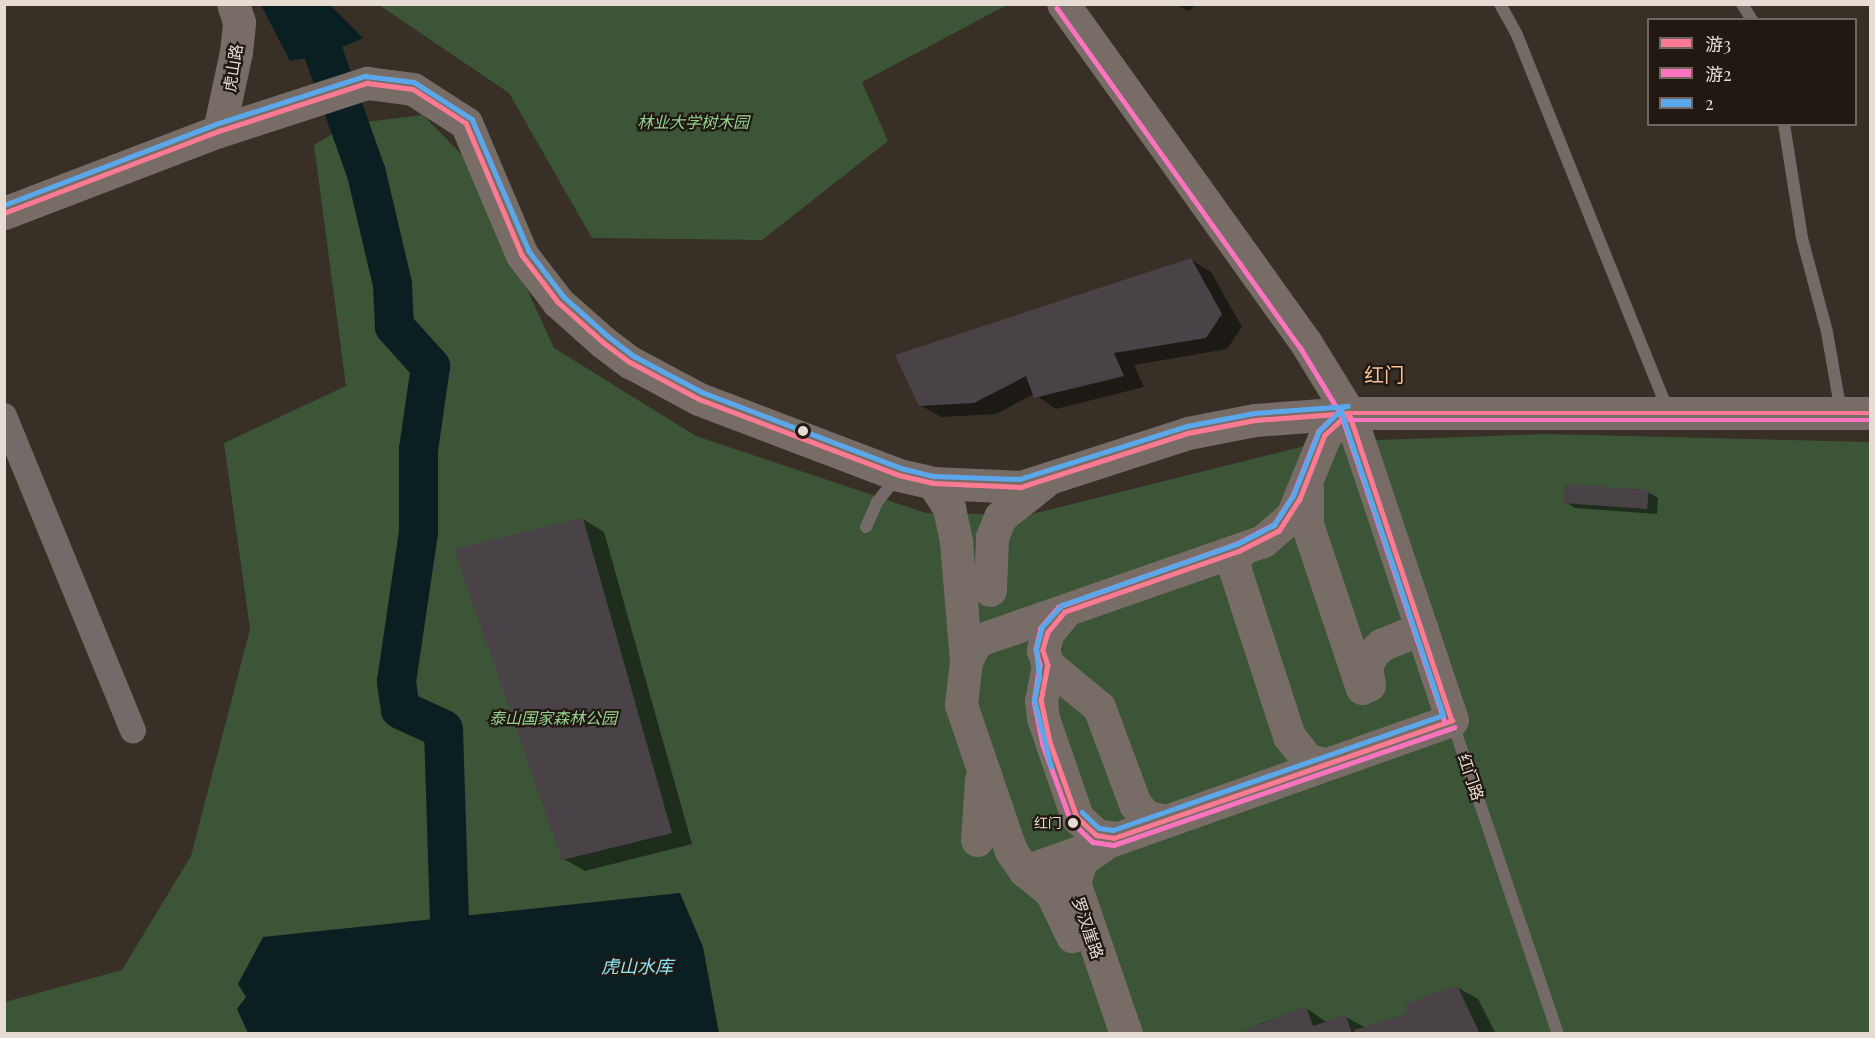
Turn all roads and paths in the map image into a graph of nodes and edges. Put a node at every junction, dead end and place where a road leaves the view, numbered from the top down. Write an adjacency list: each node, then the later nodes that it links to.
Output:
1 (233, 4): 7 (street, 虎山路)
2 (1063, 4): 9 (street, 红门路)
3 (1500, 4): 11 (lane)
4 (1742, 4): 5 (lane)
5 (1751, 18)
6 (1784, 126): 10 (lane)
7 (219, 131): 8 (street); 13 (street)
8 (4, 213)
9 (1348, 413): 11 (street); 14 (street); 15 (street); 21 (street, 红门路)
10 (1856, 413): 11 (street)
11 (1669, 414)
12 (4, 416): 25 (street)
13 (899, 475): 16 (street); 17 (lane)
14 (1052, 477): 16 (street); 19 (street)
15 (1309, 477): 18 (street); 21 (street)
16 (933, 483): 22 (street, 罗汉崖路)
17 (866, 527)
18 (1240, 551): 20 (street); 27 (street)
19 (990, 590)
20 (1065, 612): 22 (street); 23 (street)
21 (1422, 628): 24 (street, 红门路)
22 (966, 661): 26 (street, 罗汉崖路)
23 (1048, 665): 28 (street); 29 (street)
24 (1452, 720): 27 (street); 34 (lane, 红门路)
25 (133, 731)
26 (980, 760): 30 (street); 31 (street, 罗汉崖路)
27 (1324, 764): 28 (street)
28 (1162, 820): 29 (street)
29 (1114, 838): 31 (street); 33 (street, 罗汉崖路)
30 (977, 840)
31 (1025, 871): 32 (street, 罗汉崖路)
32 (1109, 1034)
33 (1126, 1034)
34 (1558, 1034)

